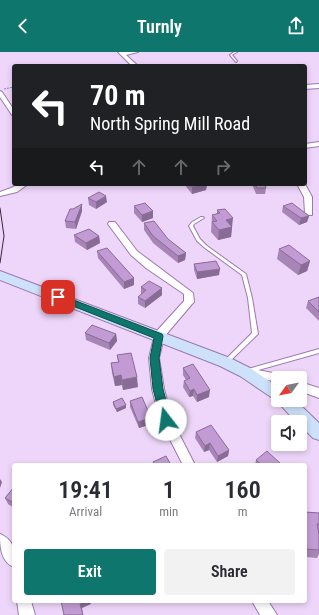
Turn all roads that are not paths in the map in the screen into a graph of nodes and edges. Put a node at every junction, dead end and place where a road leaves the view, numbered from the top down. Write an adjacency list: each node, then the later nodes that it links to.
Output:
1 (136, 52): 3 (street)
2 (236, 52): 4 (lane)
3 (121, 53): 5 (street)
4 (236, 61)
5 (133, 64)
6 (319, 86): 7 (street)
7 (307, 87)
8 (0, 93): 9 (street)
9 (12, 111)
10 (319, 144): 11 (street)
11 (307, 146)
12 (21, 186): 14 (street)
13 (302, 186): 15 (street)
14 (0, 194)
15 (309, 213)
16 (202, 218): 21 (lane)
17 (112, 224): 19 (street)
18 (0, 275): 19 (main road)
19 (159, 336): 21 (main road); 29 (street)
20 (319, 351): 22 (lane)
21 (225, 362): 22 (main road)
22 (245, 372): 23 (street); 25 (main road)
23 (271, 377)
24 (307, 389): 26 (street)
25 (271, 390)
26 (319, 393)
27 (291, 407): 28 (main road)
28 (319, 433)
29 (188, 463)
30 (0, 541): 31 (street)
31 (12, 557)
32 (24, 603): 34 (street)
33 (260, 603): 35 (street)
34 (26, 615)
35 (269, 615)

